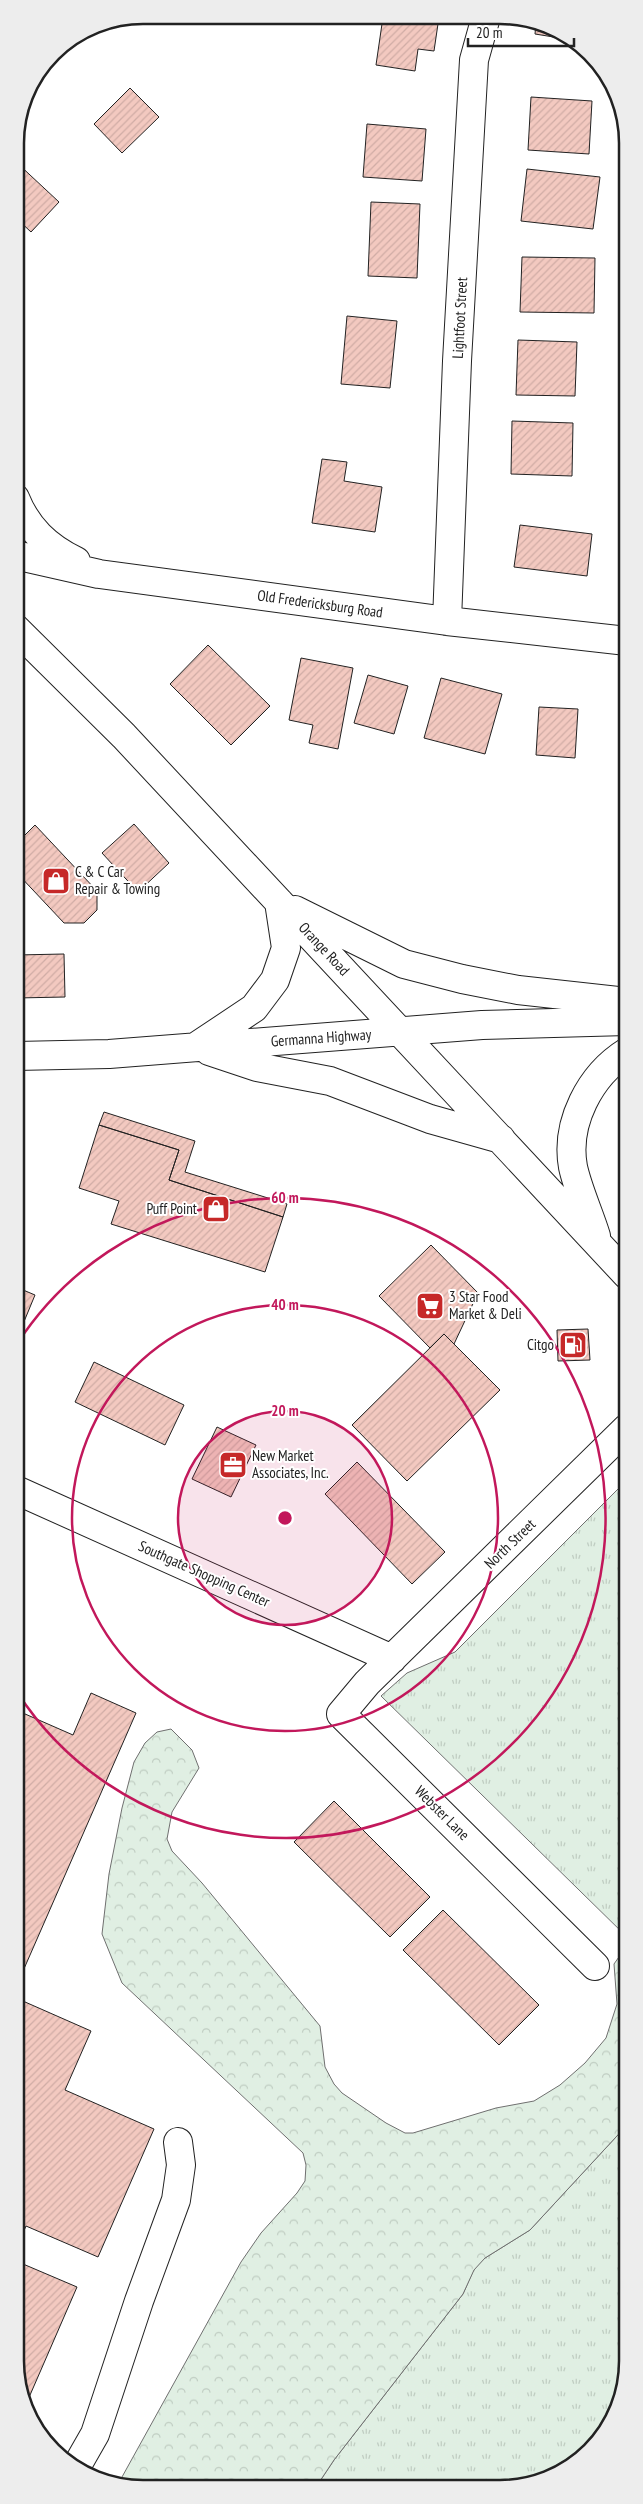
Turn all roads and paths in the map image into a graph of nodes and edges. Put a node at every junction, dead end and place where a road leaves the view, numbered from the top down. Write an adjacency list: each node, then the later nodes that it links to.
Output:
1 (484, 24): 5 (main road, Lightfoot Street)
2 (24, 515): 4 (main road)
3 (24, 557): 4 (main road, Old Fredericksburg Road)
4 (99, 574): 5 (main road, Old Fredericksburg Road)
5 (447, 621): 7 (main road, Old Fredericksburg Road)
6 (24, 636): 8 (main road, Orange Road)
7 (619, 640)
8 (279, 902): 9 (main road); 11 (main road, Orange Road); 12 (main road)
9 (619, 1001)
10 (619, 1021): 11 (main road, Germanna Highway)
11 (401, 1032): 12 (main road, Germanna Highway); 15 (main road, Orange Road)
12 (196, 1047): 13 (main road, Germanna Highway); 15 (main road)
13 (24, 1056)
14 (619, 1059): 16 (main road)
15 (501, 1139): 16 (main road, Orange Road)
16 (599, 1244): 17 (main road, Orange Road)
17 (619, 1266)
18 (619, 1436): 20 (main road, North Street)
19 (24, 1494): 20 (main road, Southgate Shopping Center)
20 (392, 1659): 21 (main road, Webster Lane)
21 (595, 1966)
22 (178, 2142): 23 (main road)
23 (79, 2462)

